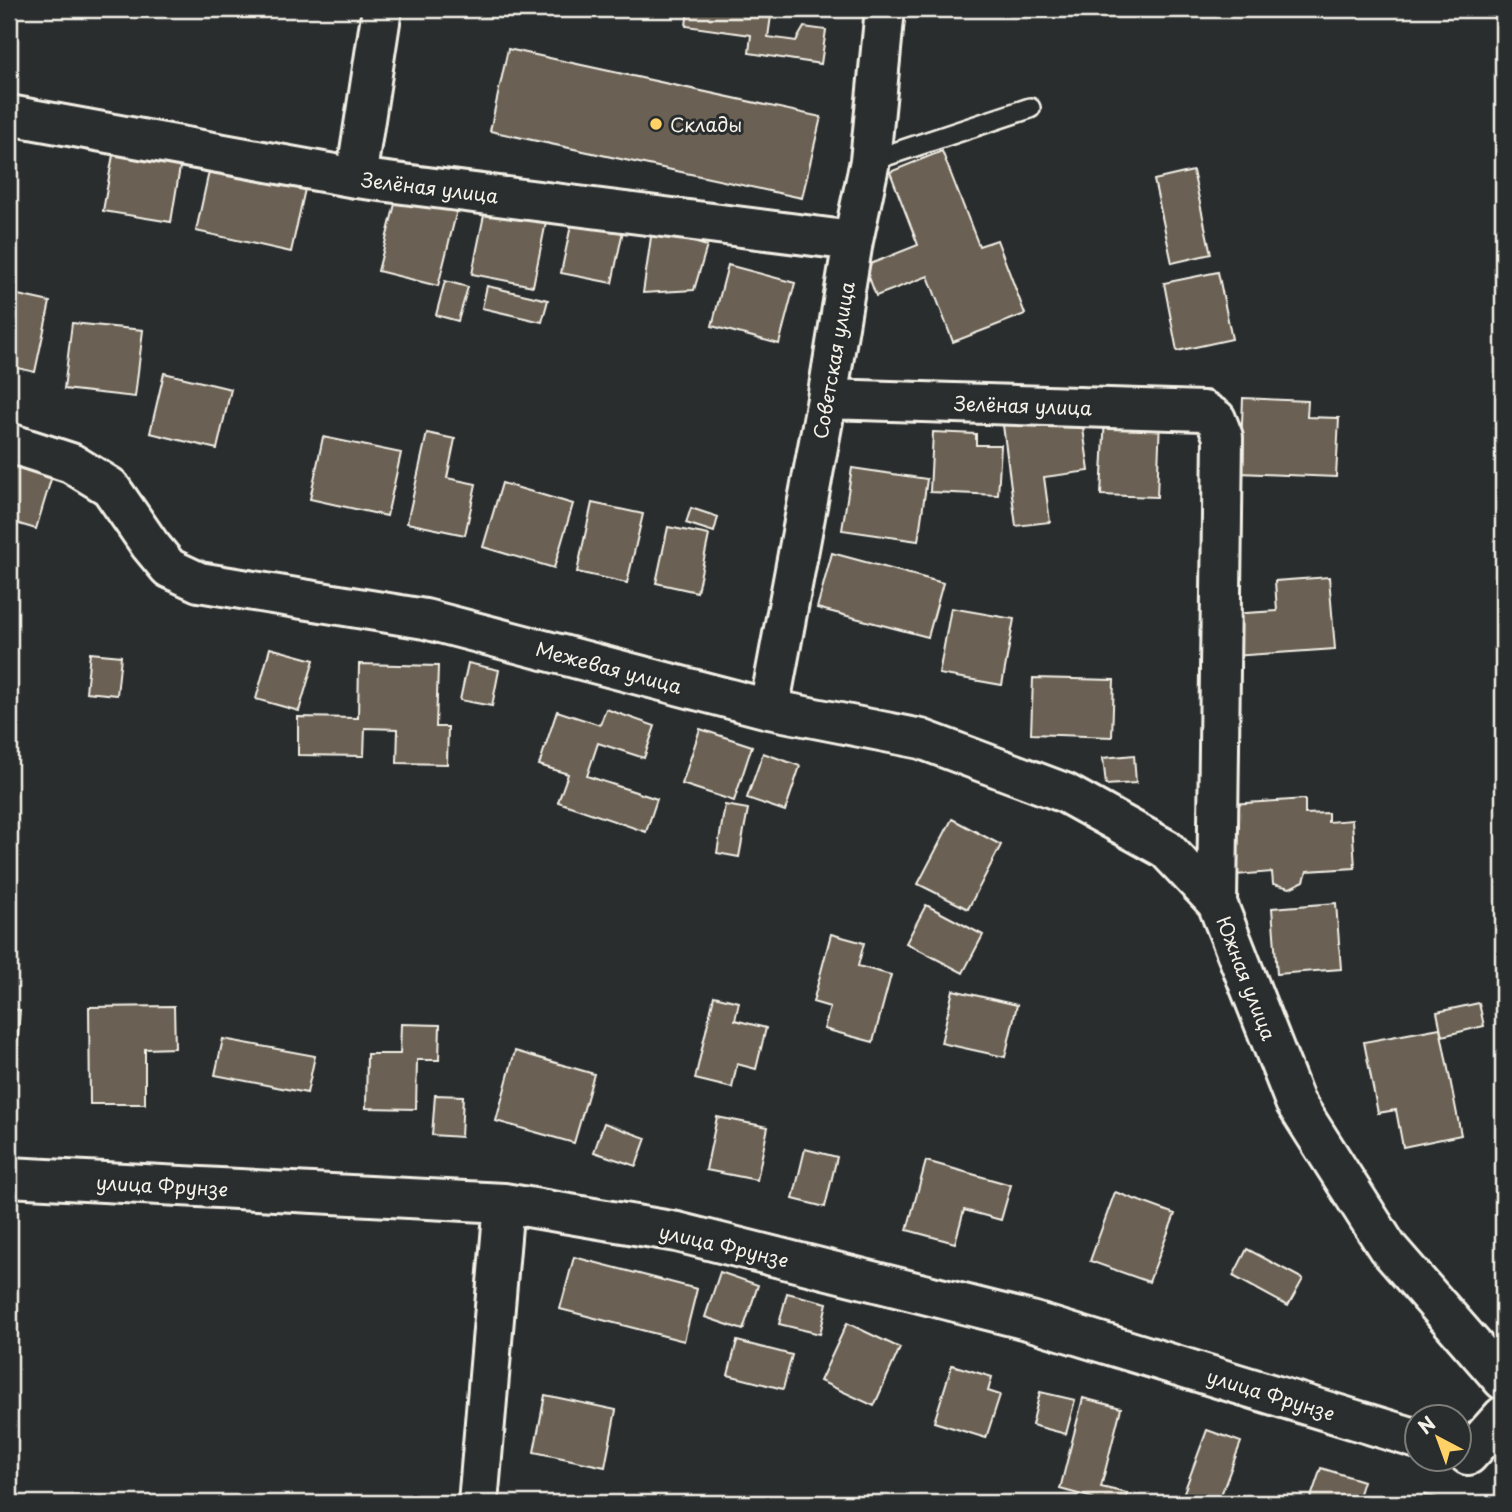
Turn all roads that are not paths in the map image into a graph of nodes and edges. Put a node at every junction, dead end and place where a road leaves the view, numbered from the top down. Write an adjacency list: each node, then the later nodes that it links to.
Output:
1 (382, 9): 6 (street)
2 (885, 9): 5 (street, Советская улица)
3 (1030, 108): 5 (lane)
4 (9, 115): 6 (street, Зелёная улица)
5 (870, 161): 7 (street, Советская улица)
6 (356, 178): 7 (street, Зелёная улица)
7 (853, 241): 8 (street, Советская улица)
8 (828, 399): 9 (street, Зелёная улица); 11 (street, Советская улица)
9 (1216, 419): 12 (street, Южная улица)
10 (9, 443): 11 (street, Межевая улица)
11 (769, 709): 12 (street, Межевая улица)
12 (1217, 902): 15 (street, Южная улица)
13 (9, 1177): 14 (street, улица Фрунзе)
14 (504, 1203): 17 (street, улица Фрунзе); 19 (street)
15 (1503, 1380)
16 (1503, 1416): 18 (street)
17 (1404, 1435)
18 (1477, 1457)
19 (478, 1503)

